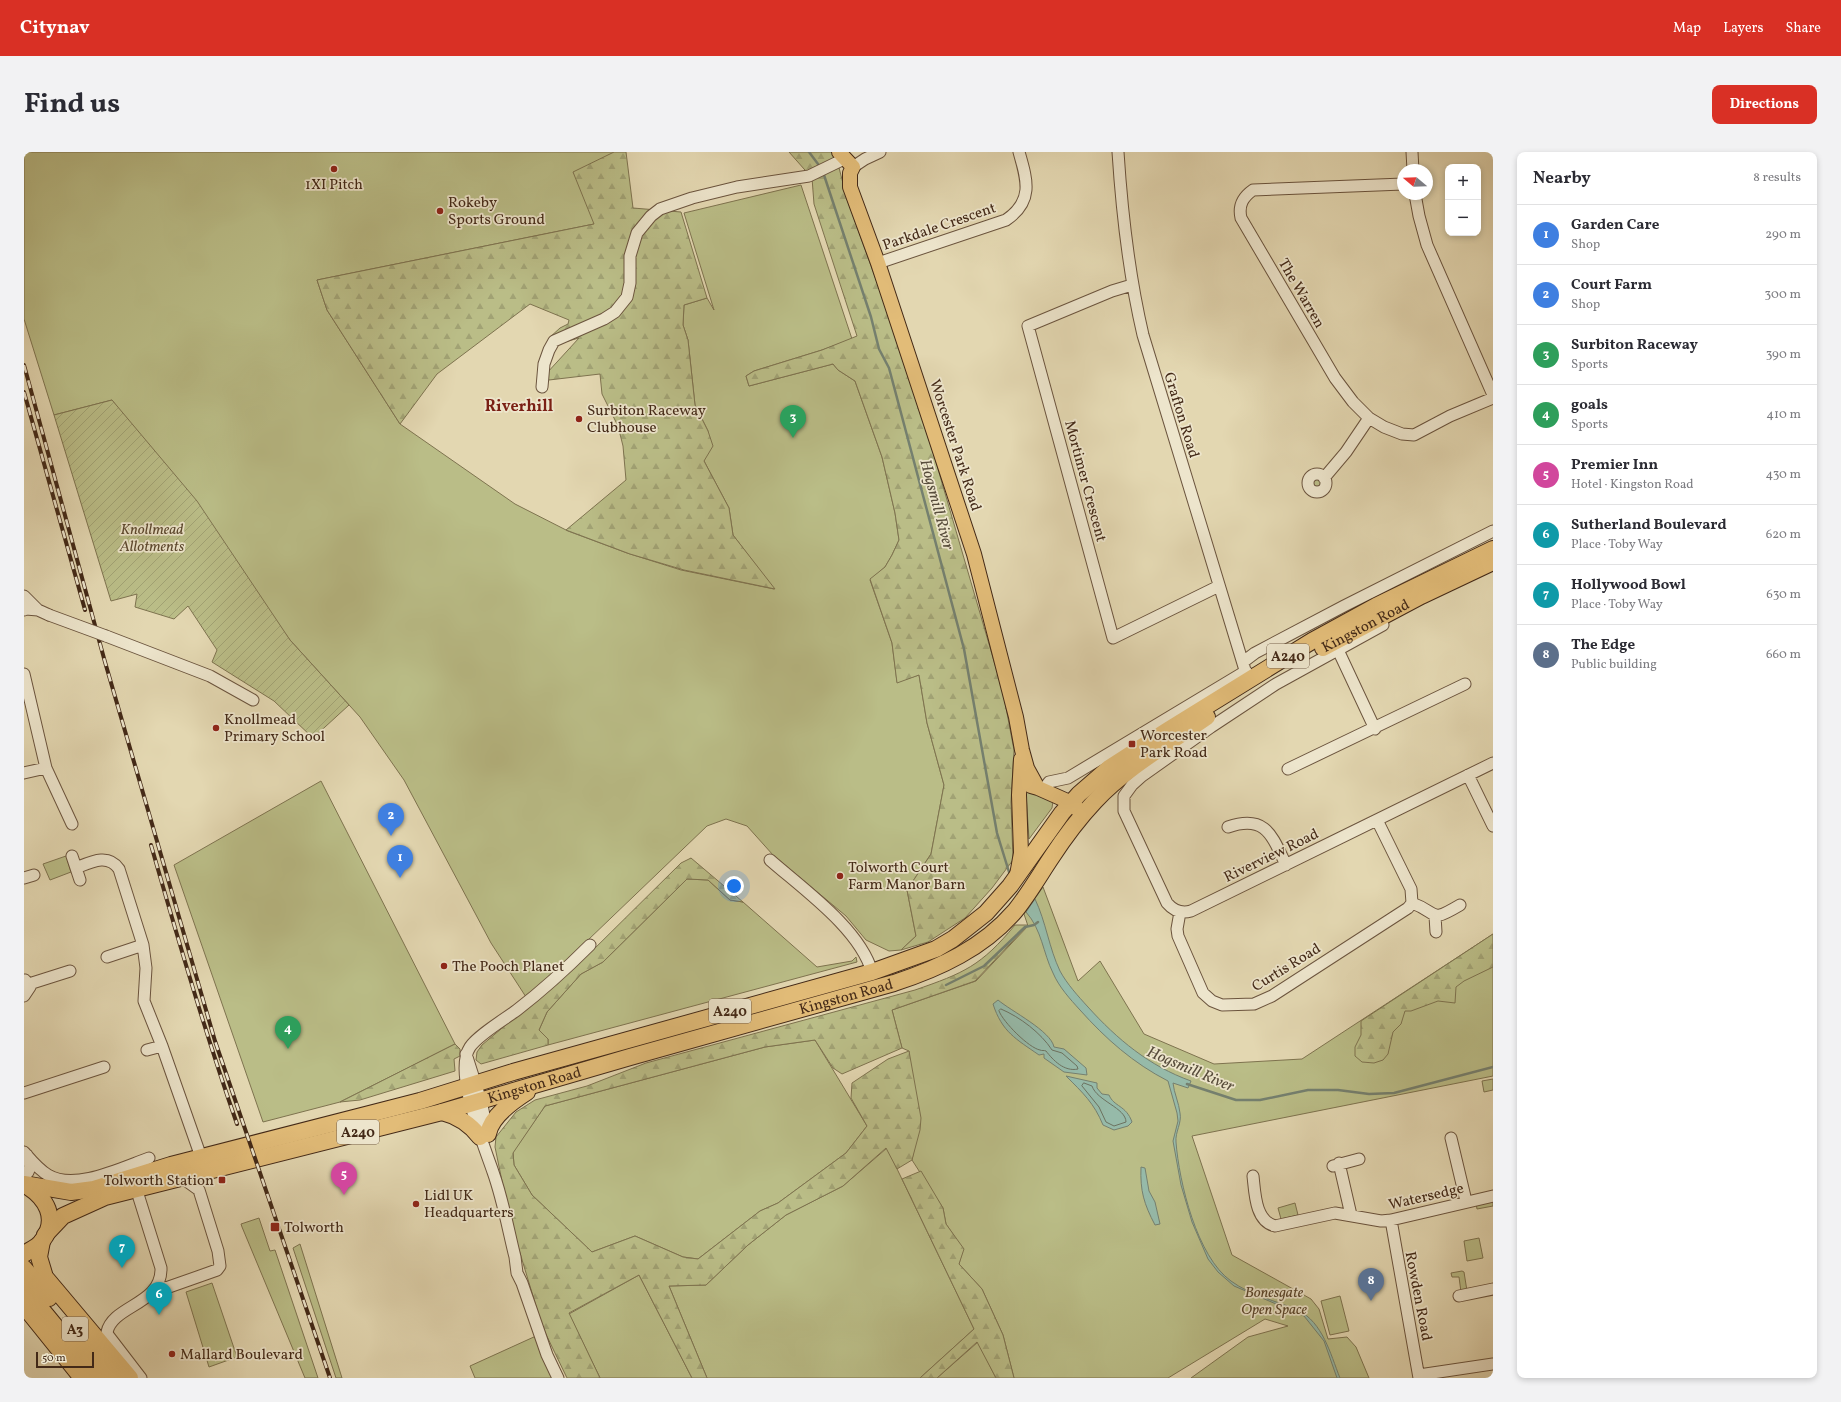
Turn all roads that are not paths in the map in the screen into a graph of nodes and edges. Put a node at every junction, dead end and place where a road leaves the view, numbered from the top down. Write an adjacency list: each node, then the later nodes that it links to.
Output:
1 (880, 152): 5 (street)
2 (1019, 152): 9 (street, Parkdale Crescent)
3 (1118, 152): 10 (street, Grafton Road)
4 (1412, 152): 6 (street)
5 (842, 161): 9 (main road, Worcester Park Road); 12 (street)
6 (1413, 164)
7 (1397, 184): 15 (street, The Warren)
8 (1416, 200): 11 (street)
9 (878, 263): 31 (main road, Worcester Park Road)
10 (1132, 285): 21 (street, Grafton Road); 21 (street, Mortimer Crescent)
11 (1489, 376): 13 (street)
12 (542, 388)
13 (1493, 394)
14 (1493, 398): 15 (street, The Warren)
15 (1369, 418): 16 (street)
16 (1324, 478)
17 (1493, 531): 26 (street)
18 (1493, 549): 26 (highway, Kingston Road / A240)
19 (1493, 562): 42 (highway, Kingston Road / A240)
20 (1493, 570): 25 (street, Kingston Road)
21 (1219, 586): 26 (street, Grafton Road)
22 (24, 596): 24 (street)
23 (24, 610): 24 (street)
24 (43, 612): 29 (street, bridge)
25 (1338, 650): 30 (street); 55 (street, Kingston Road)
26 (1245, 671): 37 (street); 39 (highway, Kingston Road / A240)
27 (24, 674): 33 (street)
28 (1465, 684): 30 (street)
29 (253, 700)
30 (1374, 729): 34 (street)
31 (1022, 750): 37 (main road); 38 (main road)
32 (1493, 763): 36 (street, Riverview Road)
33 (46, 768): 35 (street); 41 (street)
34 (1288, 769)
35 (24, 773)
36 (1468, 775): 40 (street, Riverview Road); 43 (street)
37 (1041, 789): 38 (main road); 39 (main road)
38 (1019, 793): 45 (main road)
39 (1071, 803): 42 (main road); 46 (highway, Kingston Road / A240)
40 (1377, 820): 49 (street, Riverview Road); 53 (street)
41 (72, 824)
42 (1075, 825): 46 (main road); 68 (highway, Kingston Road / A240)
43 (1493, 826)
44 (1228, 827): 49 (street)
45 (1022, 838): 46 (main road); 51 (main road)
46 (1032, 853): 51 (highway, A240)
47 (72, 856): 50 (street)
48 (770, 860): 62 (street)
49 (1286, 865): 55 (street, Riverview Road)
50 (76, 868): 52 (street); 58 (street)
51 (1016, 877): 62 (highway, Kingston Road / A240)
52 (80, 880)
53 (1412, 903): 55 (street, Curtis Road); 56 (street)
54 (1460, 905): 56 (street)
55 (1180, 912)
56 (1435, 916): 57 (street)
57 (1436, 932)
58 (143, 945): 60 (street); 65 (street)
59 (590, 945): 70 (street)
60 (107, 957)
61 (70, 971): 63 (street)
62 (872, 972): 70 (highway, Kingston Road / A240)
63 (26, 982): 64 (street)
64 (24, 996)
65 (162, 1046): 66 (street); 75 (street)
66 (147, 1050)
67 (104, 1067): 69 (street)
68 (539, 1084): 70 (highway, Kingston Road / A240); 72 (highway)
69 (24, 1093)
70 (473, 1094): 71 (highway, Kingston Road / A240); 72 (street); 75 (highway, A240)
71 (442, 1112): 72 (highway); 80 (highway, Kingston Road / A240)
72 (484, 1136): 104 (street)
73 (1451, 1138): 84 (street)
74 (25, 1153): 76 (street); 78 (street)
75 (201, 1157): 81 (highway, A240)
76 (148, 1158)
77 (1359, 1159): 85 (street)
78 (24, 1176)
79 (1253, 1176): 85 (street, Watersedge)
80 (181, 1177): 82 (highway, Kingston Road / A240); 90 (street)
81 (24, 1184): 87 (highway, A240)
82 (136, 1188): 87 (highway, Kingston Road / A240); 90 (street)
83 (1493, 1196): 84 (street, Watersedge)
84 (1466, 1201): 86 (street, Watersedge)
85 (1351, 1215): 86 (street, Watersedge)
86 (1391, 1220): 98 (street, Rowden Road)
87 (43, 1238): 88 (highway, A240); 95 (highway)
88 (24, 1254)
89 (24, 1268): 101 (highway, A3)
90 (157, 1286): 96 (street)
91 (24, 1288): 100 (highway, A3)
92 (1493, 1289): 93 (street)
93 (1458, 1296)
94 (24, 1306): 99 (highway)
95 (89, 1330): 96 (street); 102 (highway)
96 (107, 1332): 103 (street)
97 (1493, 1364): 98 (street)
98 (1419, 1377)
99 (82, 1378)
100 (98, 1378)
101 (115, 1378)
102 (130, 1378)
103 (141, 1378)
104 (558, 1378)

